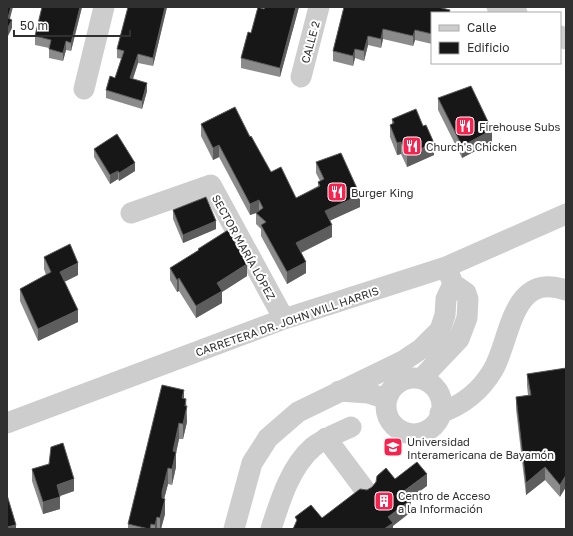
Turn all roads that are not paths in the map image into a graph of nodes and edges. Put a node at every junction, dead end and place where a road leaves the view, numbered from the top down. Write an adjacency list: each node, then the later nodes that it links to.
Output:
1 (104, 7): 6 (street)
2 (319, 7): 5 (street, CALLE 2)
3 (497, 7): 4 (street)
4 (514, 12)
5 (301, 78)
6 (84, 89)
7 (131, 213): 11 (street, SECTOR MARÍA LÓPEZ)
8 (566, 214): 9 (street, CARRETERA DR. JOHN WILL HARRIS)
9 (450, 276): 11 (street, CARRETERA DR. JOHN WILL HARRIS); 12 (street); 13 (street)
10 (566, 290): 15 (street)
11 (284, 319): 16 (street, CARRETERA DR. JOHN WILL HARRIS)
12 (421, 379): 14 (street); 15 (street)
13 (337, 391): 14 (street); 20 (street)
14 (387, 399): 15 (street)
15 (440, 413)
16 (7, 423)
17 (351, 428): 18 (street)
18 (326, 438): 19 (street); 21 (street)
19 (365, 490)
20 (234, 529)
21 (271, 529)

